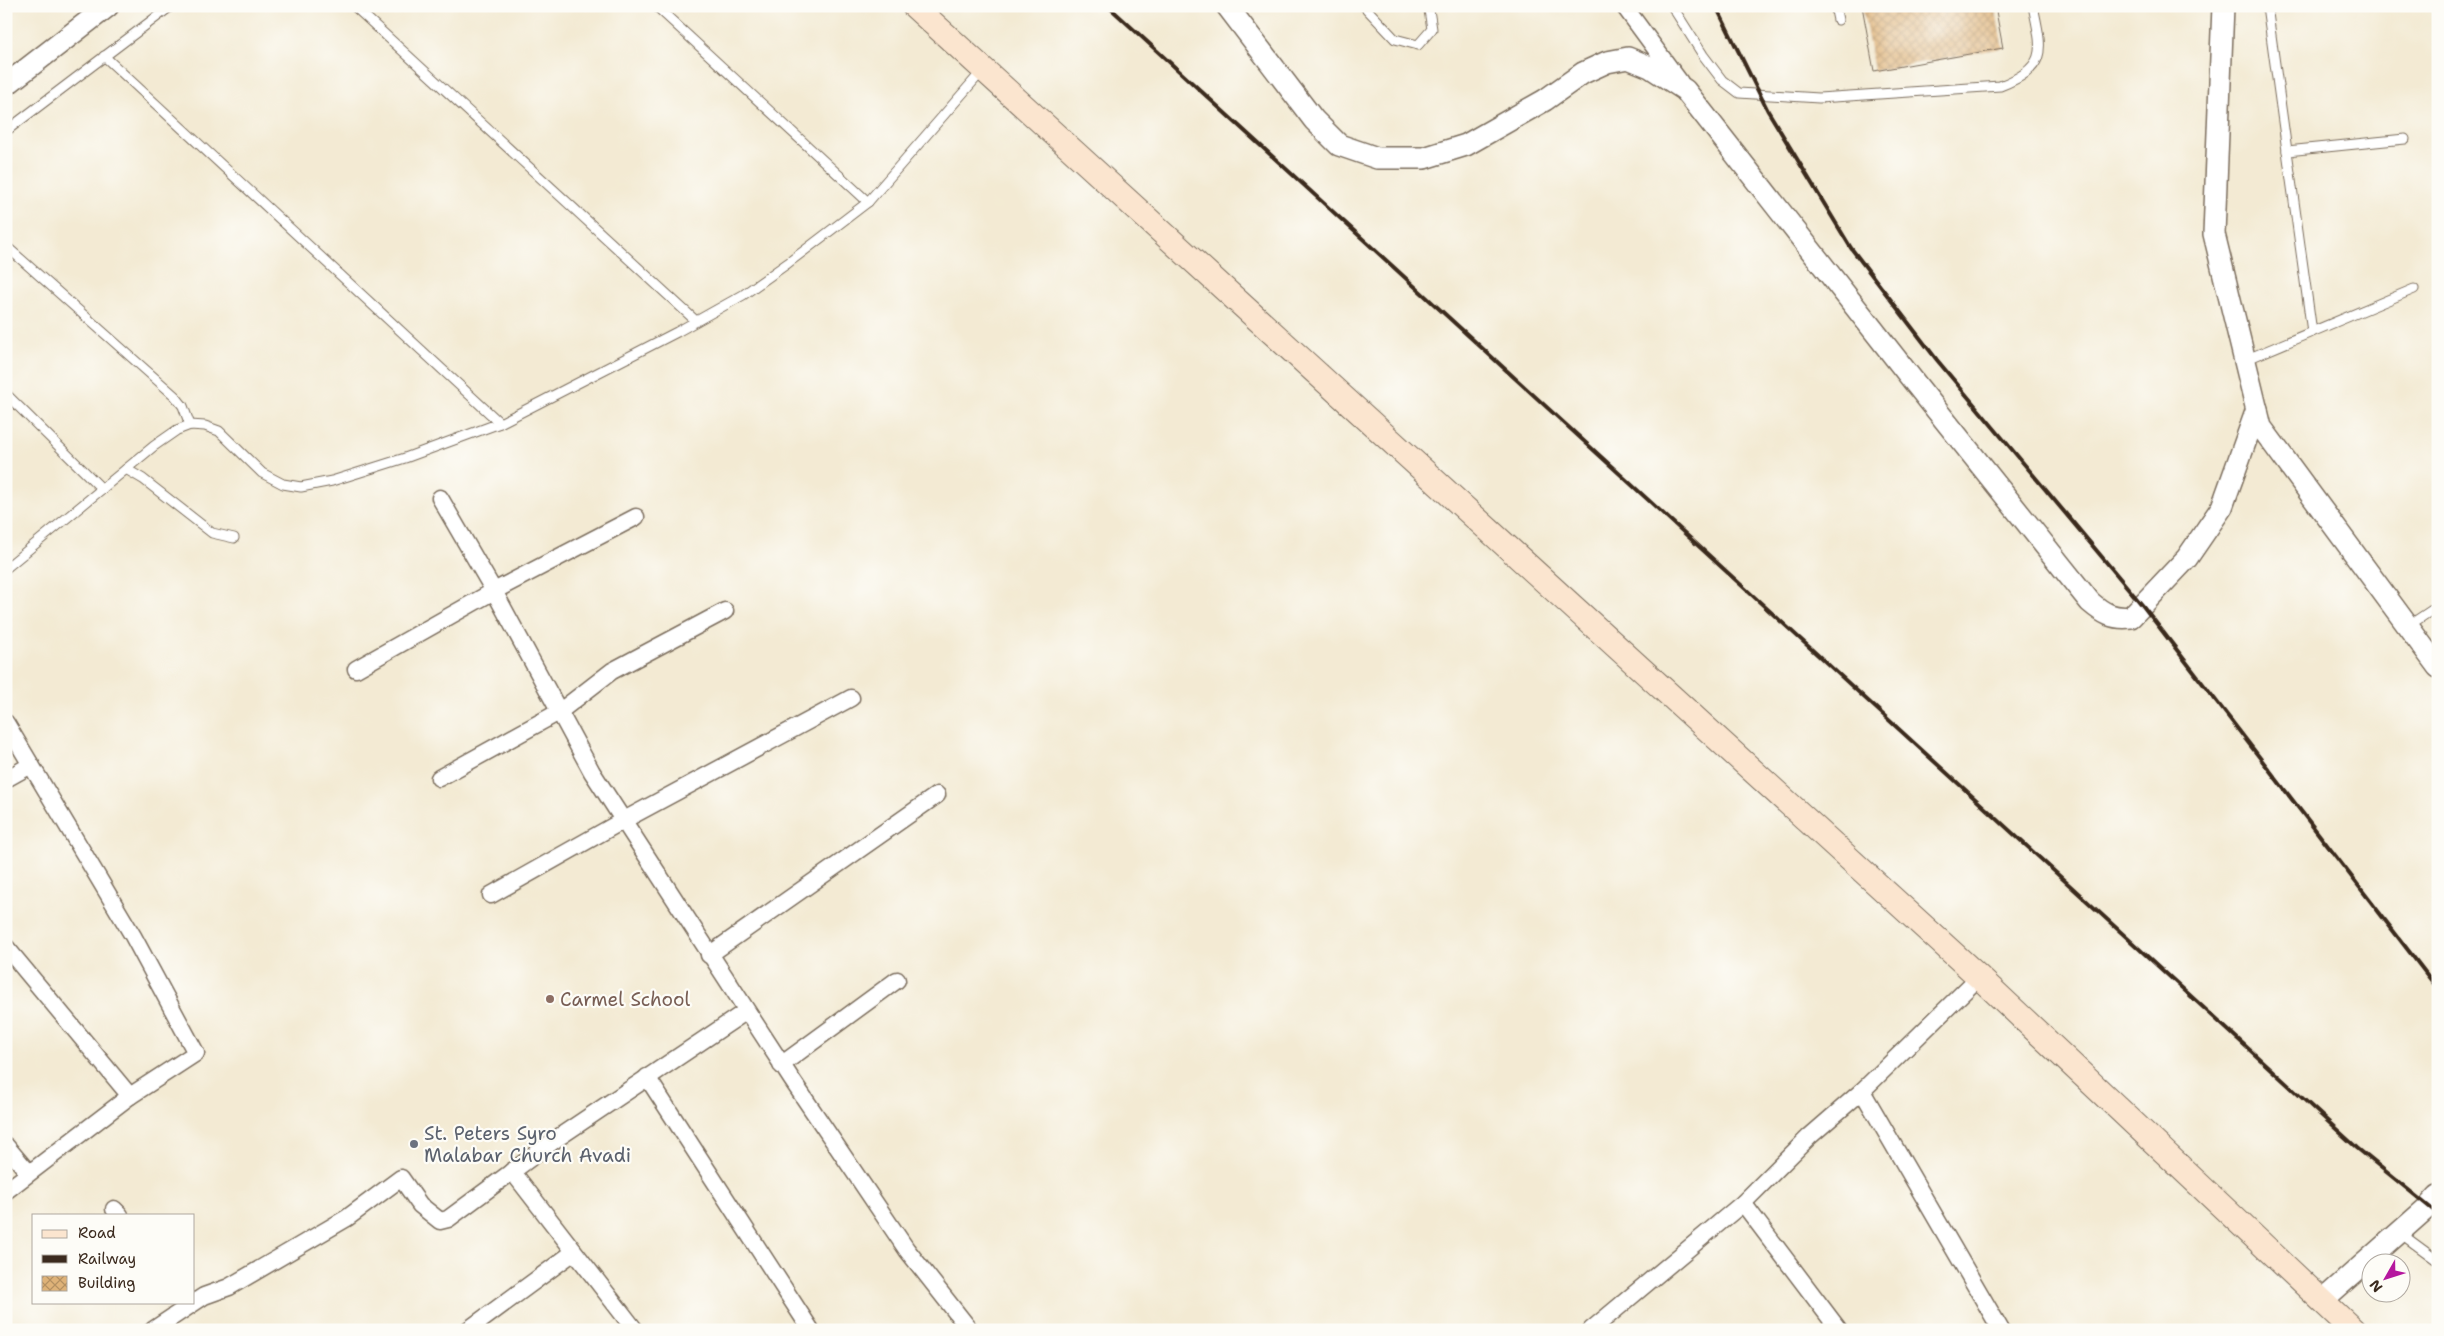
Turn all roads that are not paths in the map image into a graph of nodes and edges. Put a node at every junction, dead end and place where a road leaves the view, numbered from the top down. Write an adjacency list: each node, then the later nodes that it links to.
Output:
1 (108, 6): 18 (street)
2 (171, 6): 16 (lane)
3 (354, 6): 26 (lane)
4 (656, 6): 23 (lane)
5 (914, 6): 17 (main road)
6 (1227, 6): 19 (street)
7 (1364, 6): 8 (lane)
8 (1424, 6)
9 (1624, 6): 19 (street)
10 (1672, 6): 12 (lane)
11 (1835, 6): 15 (lane)
12 (2032, 6)
13 (2223, 6): 28 (street)
14 (2267, 6): 22 (lane)
15 (1838, 20)
16 (104, 56): 20 (lane); 31 (lane)
17 (983, 70): 23 (lane); 56 (main road)
18 (6, 85)
19 (1685, 90): 30 (street)
20 (6, 131)
21 (2405, 139): 22 (lane)
22 (2287, 151): 27 (lane)
23 (868, 202): 26 (lane)
24 (6, 246): 32 (lane)
25 (2414, 289): 27 (lane)
26 (696, 321): 31 (lane)
27 (2312, 332): 28 (lane)
28 (2245, 360): 30 (street)
29 (6, 394): 34 (lane)
30 (2256, 409): 42 (street)
31 (500, 423): 32 (lane)
32 (190, 425): 33 (lane)
33 (126, 469): 34 (lane); 37 (lane)
34 (102, 489): 38 (lane)
35 (440, 498): 39 (street)
36 (636, 517): 39 (street)
37 (234, 538)
38 (6, 568)
39 (494, 591): 44 (street); 46 (street)
40 (2438, 606): 42 (lane)
41 (725, 611): 46 (street)
42 (2407, 626): 43 (street)
43 (2438, 667)
44 (356, 669)
45 (852, 698): 52 (street)
46 (560, 712): 49 (street); 52 (street)
47 (6, 723): 48 (street)
48 (31, 766): 50 (street); 62 (street)
49 (439, 778)
50 (6, 779)
51 (936, 796): 55 (street)
52 (624, 820): 53 (street); 55 (street)
53 (490, 895)
54 (6, 947): 62 (street)
55 (709, 955): 58 (street)
56 (1979, 977): 61 (street); 73 (main road)
57 (897, 980): 59 (street)
58 (745, 1012): 59 (street); 60 (street)
59 (781, 1065): 79 (street)
60 (647, 1077): 64 (street); 78 (street)
61 (1862, 1091): 68 (street); 82 (street)
62 (130, 1096): 65 (street)
63 (6, 1146): 65 (street)
64 (512, 1171): 70 (street); 72 (street)
65 (28, 1172): 66 (street)
66 (6, 1191)
67 (2438, 1196): 69 (street)
68 (1743, 1203): 80 (street); 81 (street)
69 (2399, 1232): 71 (lane); 73 (street)
70 (574, 1252): 76 (street); 77 (street)
71 (2438, 1261)
72 (199, 1291)
73 (2323, 1300): 83 (main road)
74 (184, 1304): 75 (street)
75 (153, 1330)
76 (468, 1330)
77 (635, 1330)
78 (811, 1330)
79 (970, 1330)
80 (1591, 1330)
81 (1839, 1330)
82 (2001, 1330)
83 (2353, 1330)

